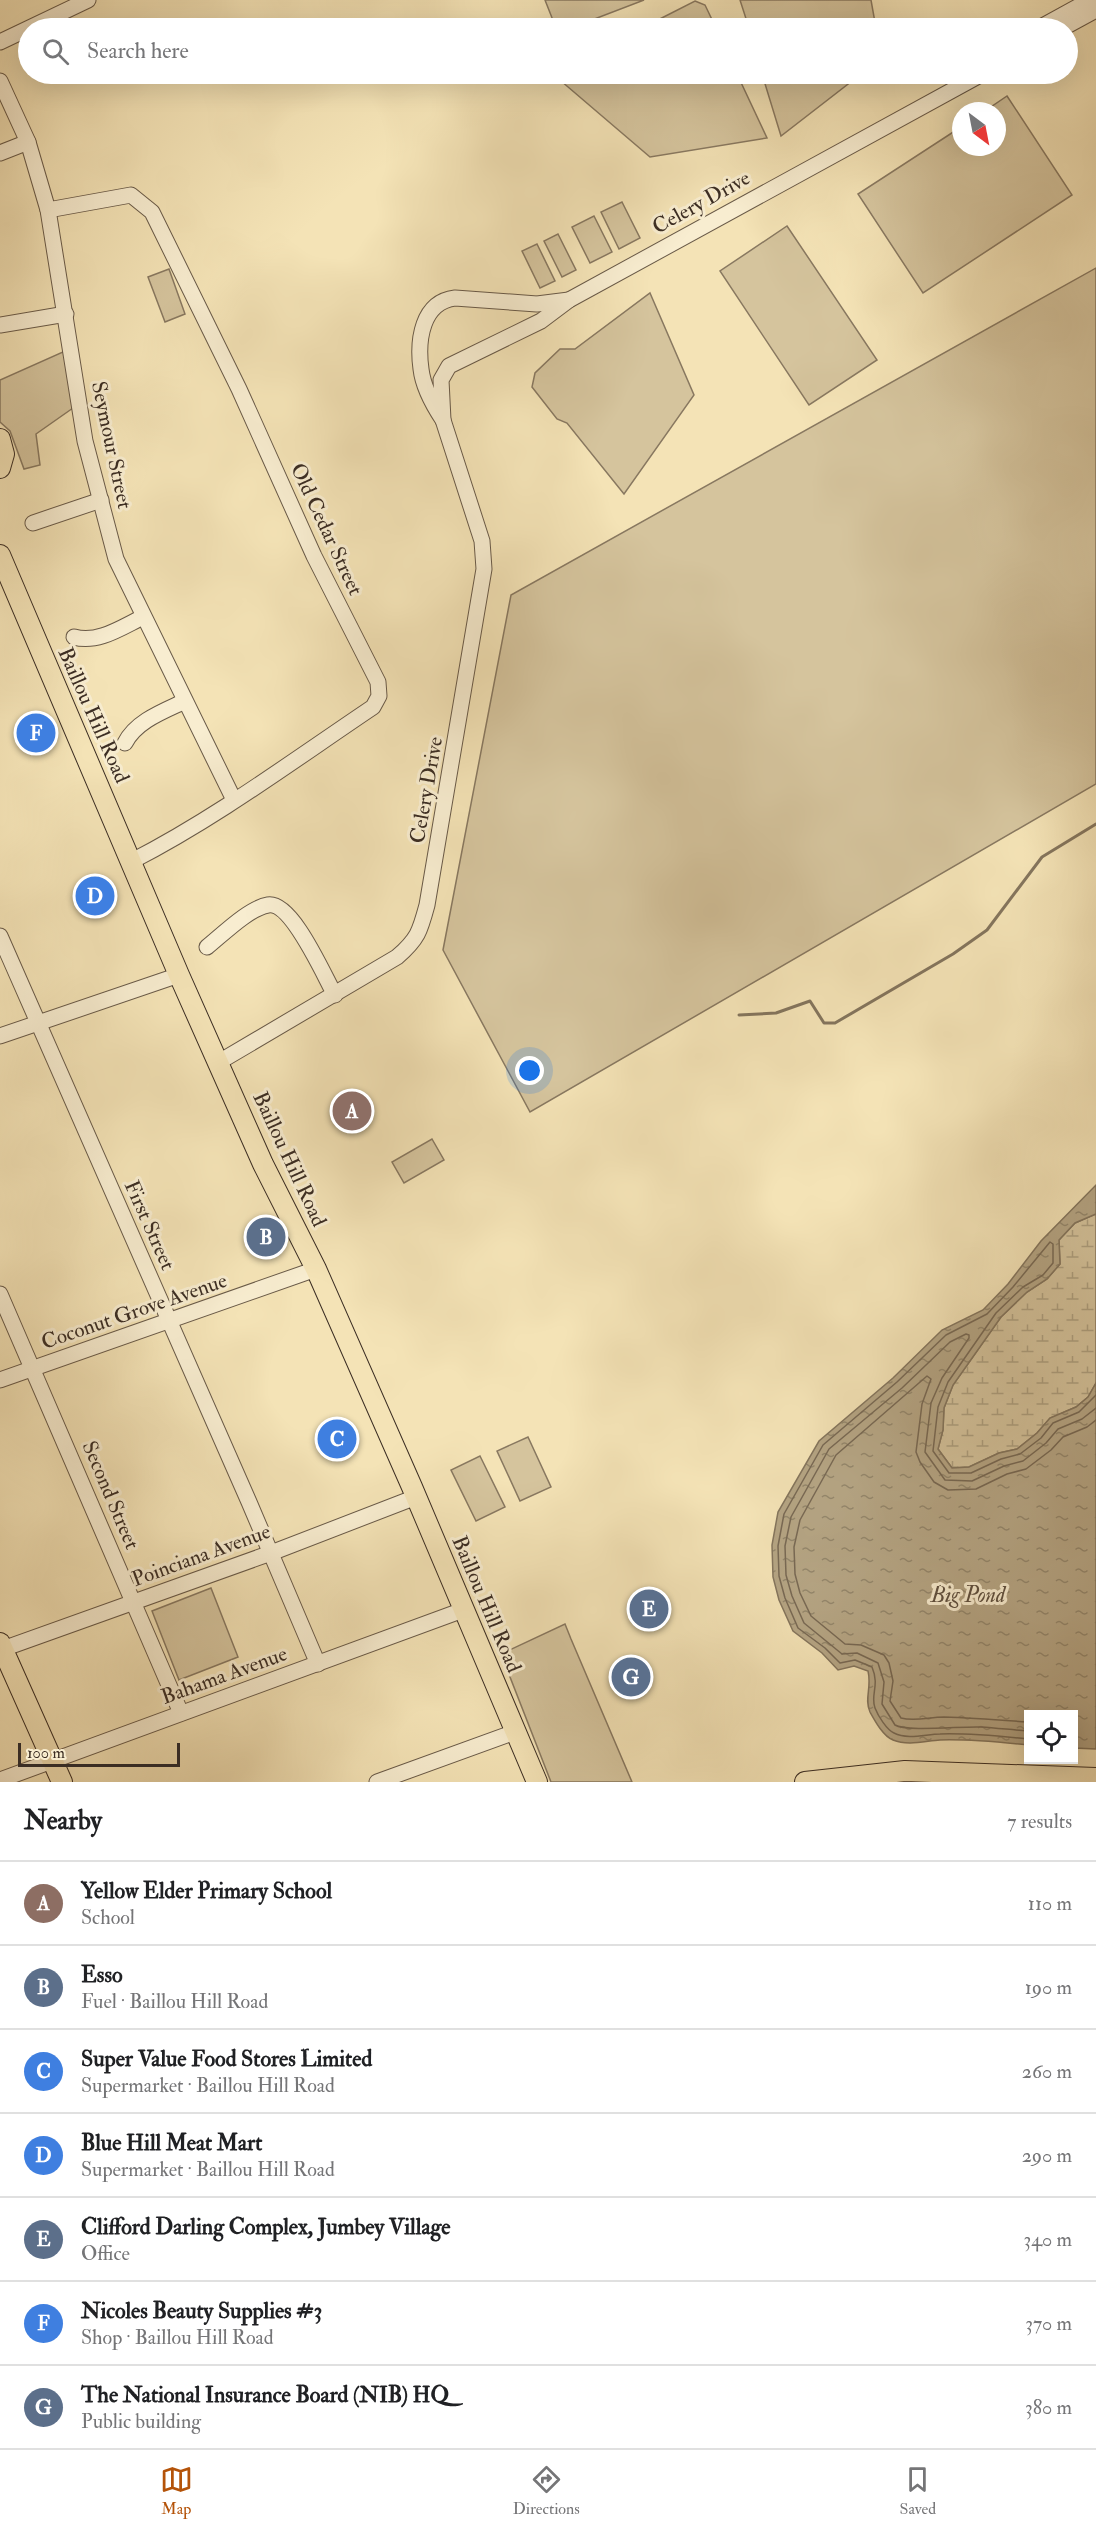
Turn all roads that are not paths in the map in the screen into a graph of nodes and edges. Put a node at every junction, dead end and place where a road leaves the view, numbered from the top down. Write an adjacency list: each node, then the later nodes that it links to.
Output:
1 (88, 0): 4 (street)
2 (1090, 0): 5 (street)
3 (1096, 10): 6 (street)
4 (50, 18)
5 (1057, 18)
6 (1078, 20)
7 (18, 33): 8 (street)
8 (0, 42)
9 (0, 81): 13 (street, Seymour Street)
10 (945, 84): 12 (street, Celery Drive)
11 (964, 84): 12 (street, Celery Drive)
12 (855, 141): 16 (street, Celery Drive)
13 (28, 142): 14 (street); 15 (street, Seymour Street)
14 (0, 153)
15 (48, 210): 17 (street, Seymour Street); 29 (street, Old Cedar Street)
16 (569, 300): 19 (street, Celery Drive); 19 (street, Celery Drive)
17 (66, 314): 18 (street); 22 (street, Seymour Street)
18 (0, 325)
19 (443, 420): 34 (street, Celery Drive)
20 (0, 439): 21 (main road)
21 (1, 469)
22 (101, 500): 23 (street); 25 (street, Seymour Street)
23 (33, 523)
24 (0, 555): 30 (main road, Baillou Hill Road)
25 (143, 617): 26 (street); 27 (street, Seymour Street)
26 (74, 637)
27 (184, 701): 28 (street); 29 (street, Seymour Street)
28 (125, 743)
29 (234, 800): 30 (street, Old Cedar Street)
30 (132, 861): 33 (main road, Baillou Hill Road)
31 (0, 936): 35 (street, First Street)
32 (207, 947): 34 (street)
33 (179, 975): 35 (street); 37 (main road, Baillou Hill Road)
34 (335, 995): 37 (street, Celery Drive)
35 (37, 1023): 36 (street); 40 (street, First Street)
36 (0, 1036)
37 (219, 1062): 38 (main road, Baillou Hill Road)
38 (316, 1269): 40 (street, Coconut Grove Avenue); 43 (main road, Baillou Hill Road)
39 (0, 1294): 41 (street, Second Street)
40 (170, 1321): 41 (street, Coconut Grove Avenue); 44 (street, First Street)
41 (34, 1368): 42 (street, Coconut Grove Avenue); 45 (street, Second Street)
42 (0, 1380)
43 (416, 1497): 44 (street, Poinciana Avenue); 46 (main road, Baillou Hill Road)
44 (271, 1553): 45 (street, Poinciana Avenue); 48 (street, First Street)
45 (134, 1601): 47 (street, Poinciana Avenue); 49 (street, Second Street)
46 (463, 1610): 48 (street, Bahama Avenue); 50 (main road, Baillou Hill Road)
47 (1, 1648): 51 (main road)
48 (318, 1664): 49 (street, Bahama Avenue)
49 (181, 1713): 51 (street, Bahama Avenue)
50 (515, 1732): 55 (street); 56 (main road, Baillou Hill Road)
51 (52, 1761): 53 (street, Bahama Avenue); 54 (main road)
52 (1096, 1778): 57 (main road)
53 (0, 1780)
54 (62, 1782)
55 (377, 1782)
56 (537, 1782)
57 (805, 1782)

